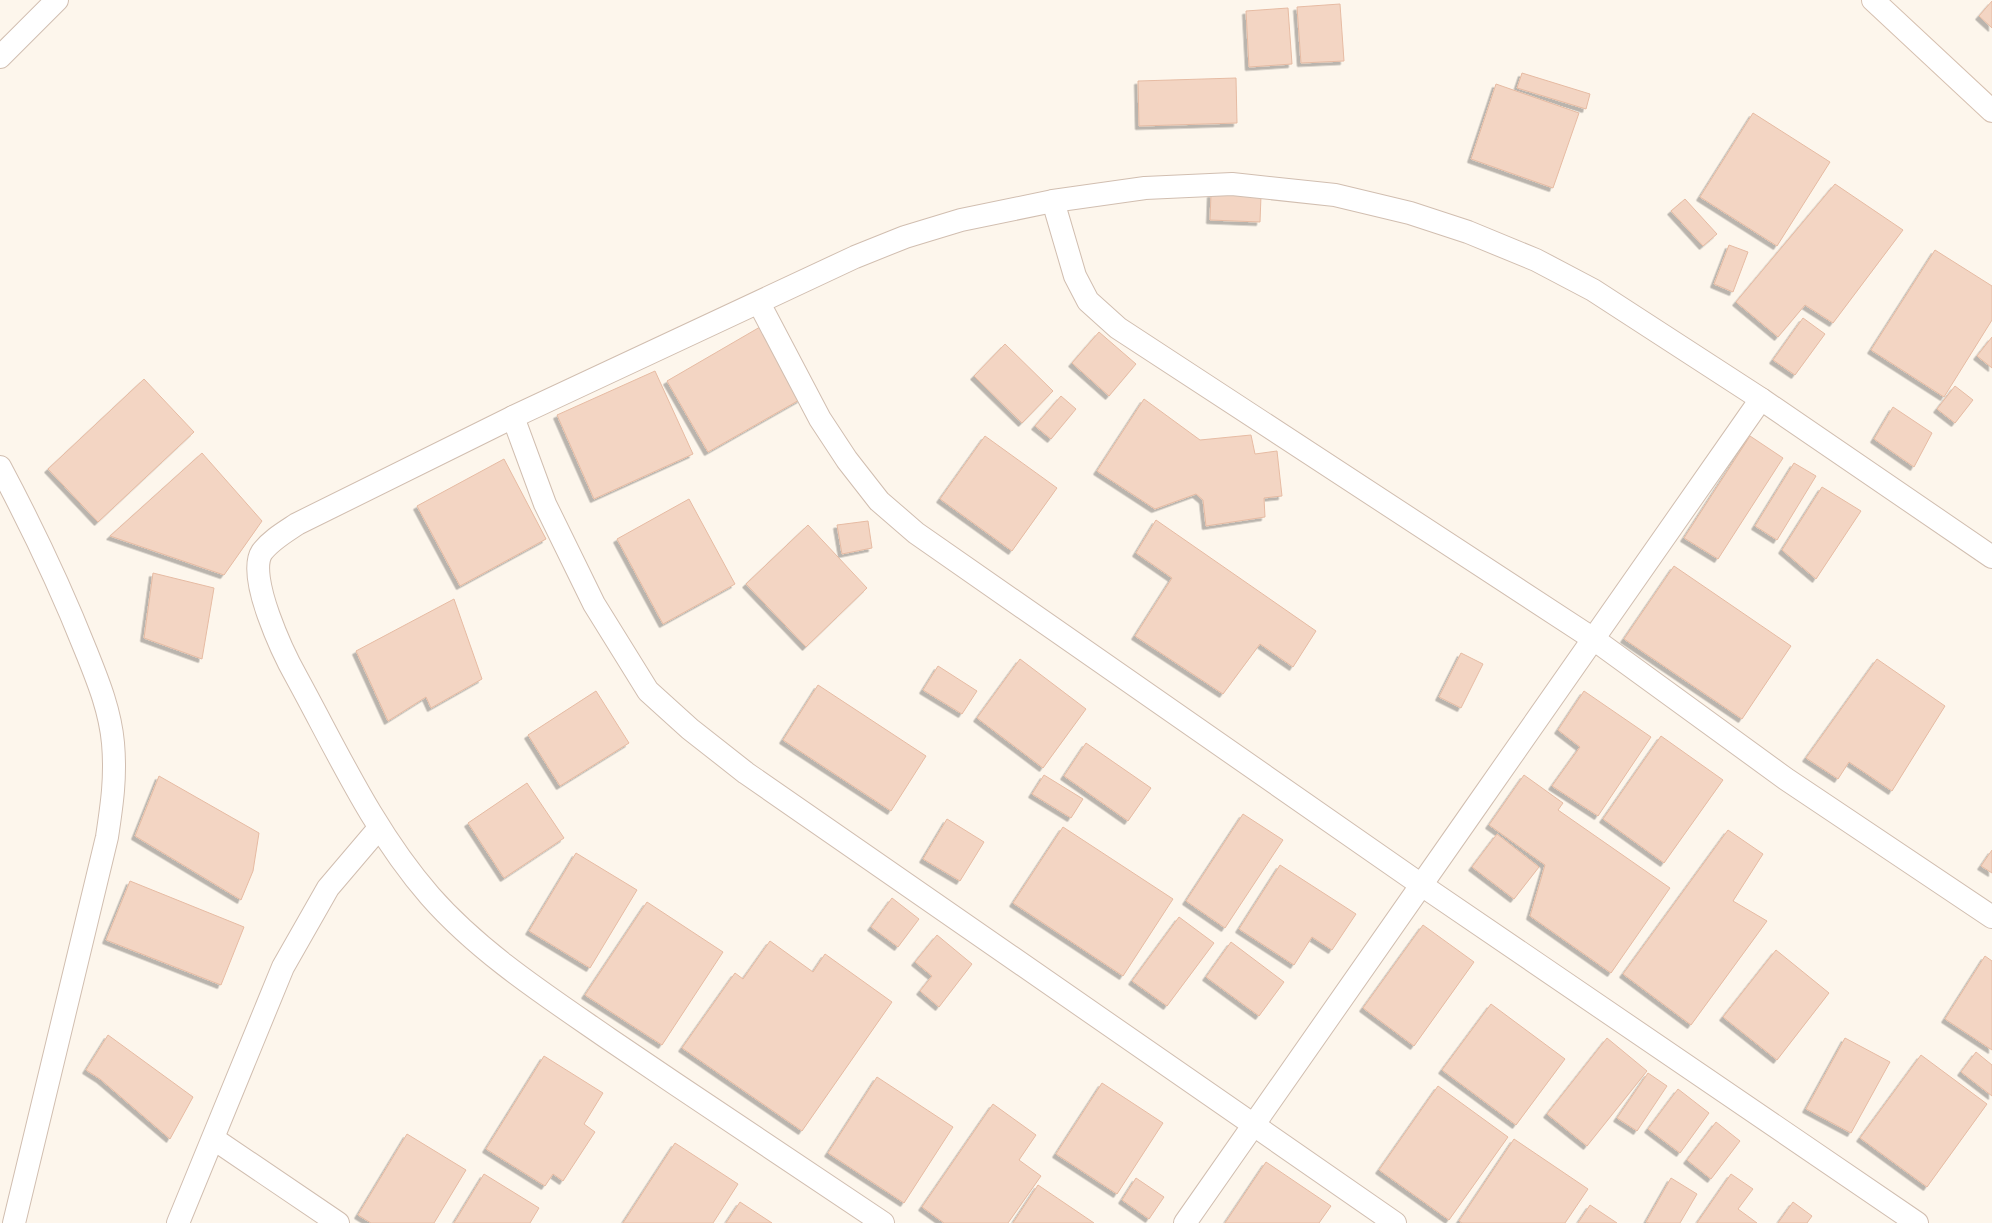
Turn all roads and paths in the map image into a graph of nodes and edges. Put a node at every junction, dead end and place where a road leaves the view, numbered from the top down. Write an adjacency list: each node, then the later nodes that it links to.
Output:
1 (58, 0): 3 (street)
2 (1872, 0): 4 (street)
3 (0, 57)
4 (1992, 112)
5 (1053, 200): 6 (street); 7 (street); 11 (street)
6 (760, 303): 8 (street); 13 (street)
7 (1762, 399): 10 (street); 11 (street)
8 (513, 417): 12 (street); 15 (street)
9 (0, 467): 17 (street)
10 (1992, 557)
11 (1595, 640): 13 (street); 14 (street)
12 (379, 828): 16 (street); 20 (street)
13 (1420, 884): 15 (street); 23 (street)
14 (1992, 916)
15 (1252, 1126): 21 (street); 22 (street)
16 (214, 1139): 18 (street); 19 (street)
17 (14, 1223)
18 (178, 1223)
19 (338, 1223)
20 (883, 1223)
21 (1186, 1223)
22 (1395, 1223)
23 (1917, 1223)

